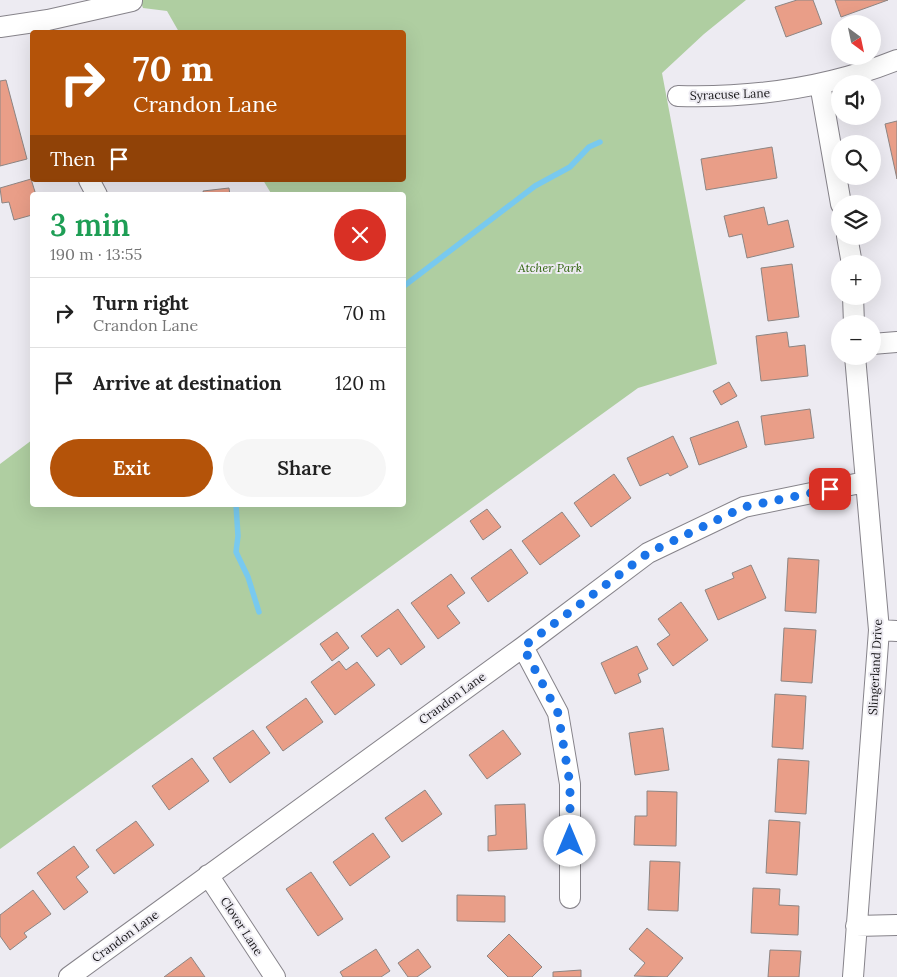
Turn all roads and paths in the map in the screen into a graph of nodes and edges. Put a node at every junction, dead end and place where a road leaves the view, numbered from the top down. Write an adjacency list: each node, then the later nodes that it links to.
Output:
1 (132, 1): 2 (street)
2 (49, 26): 3 (street)
3 (0, 28)
4 (897, 60): 5 (street, Syracuse Lane)
5 (820, 84): 6 (street, Syracuse Lane); 7 (street)
6 (678, 96)
7 (839, 195)
8 (897, 342): 9 (street)
9 (881, 343)
10 (856, 365): 11 (street, Slingerland Drive)
11 (865, 482): 12 (street, Slingerland Drive); 13 (street, Crandon Lane)
12 (888, 630): 17 (street, Slingerland Drive)
13 (523, 647): 14 (street, Crandon Lane); 15 (street)
14 (208, 875): 18 (street, Crandon Lane); 19 (street, Clover Lane)
15 (570, 898)
16 (897, 925): 17 (street)
17 (856, 926): 20 (street, Slingerland Drive)
18 (70, 977)
19 (275, 977)
20 (853, 977)

